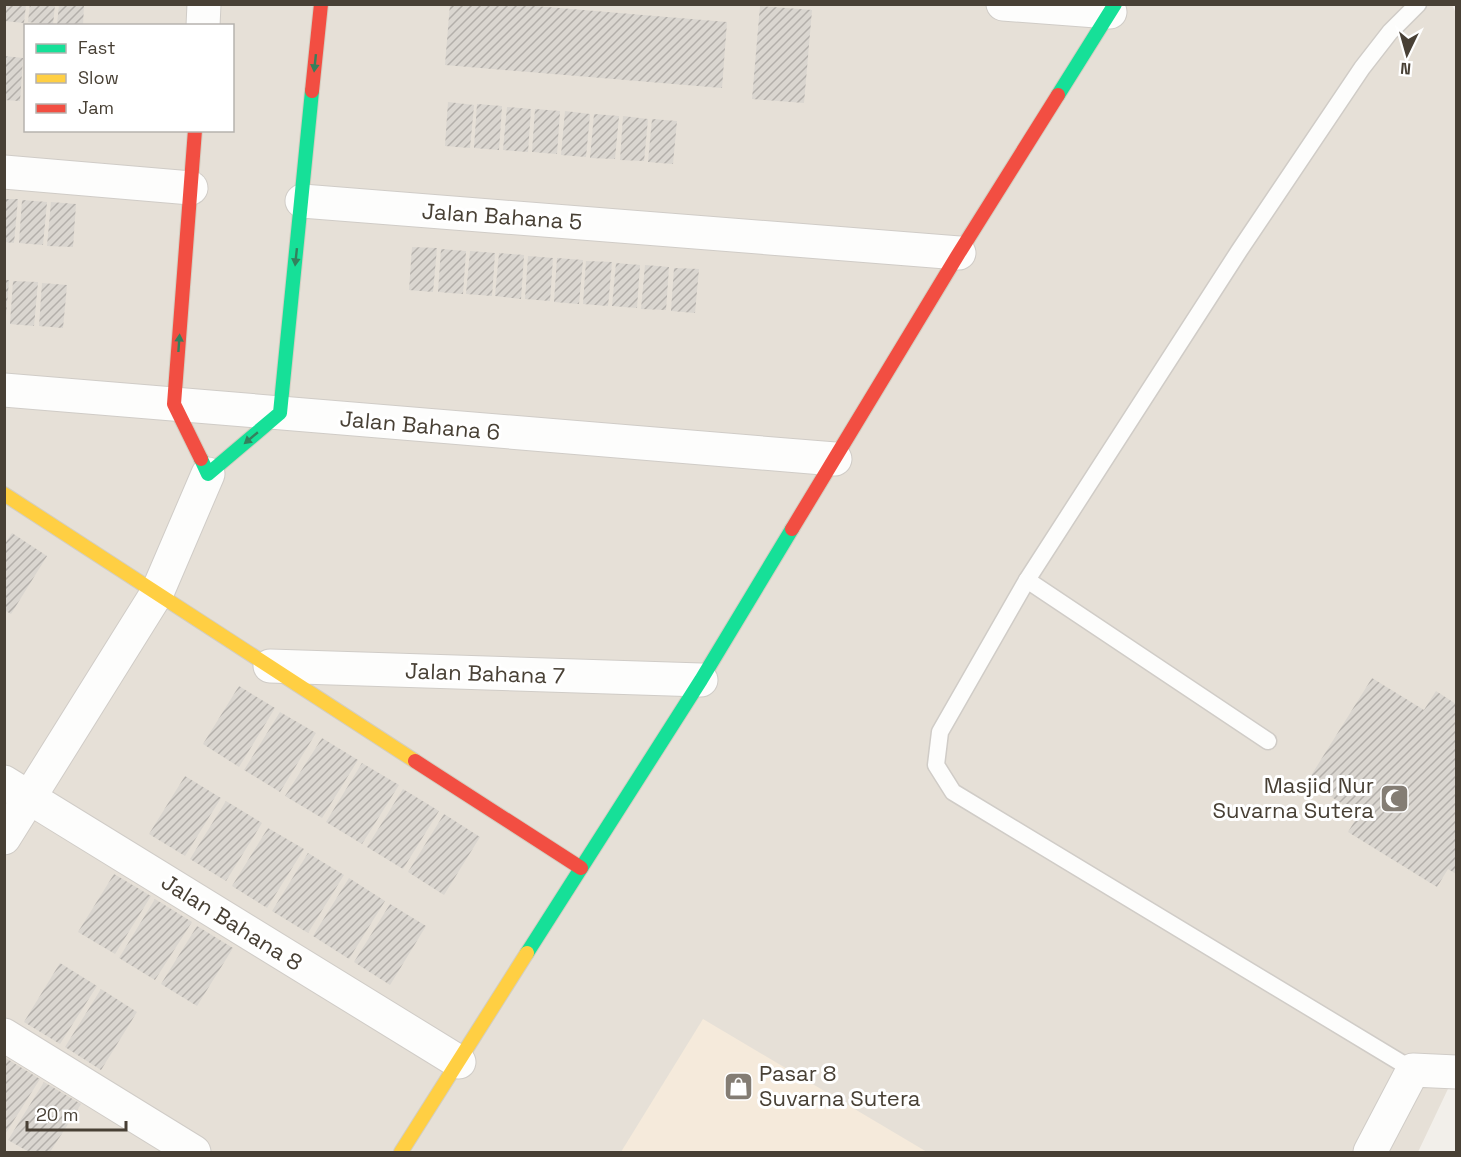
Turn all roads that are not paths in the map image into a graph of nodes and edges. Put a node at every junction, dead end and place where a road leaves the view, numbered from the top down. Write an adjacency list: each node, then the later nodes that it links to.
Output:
1 (204, 4): 6 (street)
2 (321, 4): 10 (street, one-way to 10)
3 (1003, 4): 5 (street)
4 (1418, 4): 18 (lane)
5 (1112, 8): 11 (street)
6 (202, 24)
7 (195, 132): 9 (street)
8 (4, 172): 9 (street)
9 (190, 188): 13 (street, one-way to 9)
10 (302, 201): 11 (street, Jalan Bahana 5); 14 (street, one-way to 14)
11 (959, 253): 15 (street)
12 (4, 390): 13 (street, Jalan Bahana 6)
13 (174, 404): 14 (street, Jalan Bahana 6); 16 (street)
14 (280, 413): 15 (street, Jalan Bahana 6); 16 (street, one-way to 16)
15 (835, 459): 21 (street)
16 (208, 474): 19 (street)
17 (4, 494): 19 (street)
18 (1027, 580): 22 (lane); 28 (lane)
19 (157, 592): 20 (street); 23 (street)
20 (270, 666): 21 (street, Jalan Bahana 7); 25 (street)
21 (701, 680): 25 (street)
22 (1268, 741)
23 (17, 790): 24 (street); 27 (street, Jalan Bahana 8)
24 (4, 838)
25 (581, 868): 27 (street)
26 (4, 1035): 30 (street)
27 (459, 1062): 31 (street)
28 (1413, 1070): 29 (street); 32 (street)
29 (1456, 1072)
30 (194, 1152)
31 (401, 1152)
32 (1371, 1152)

